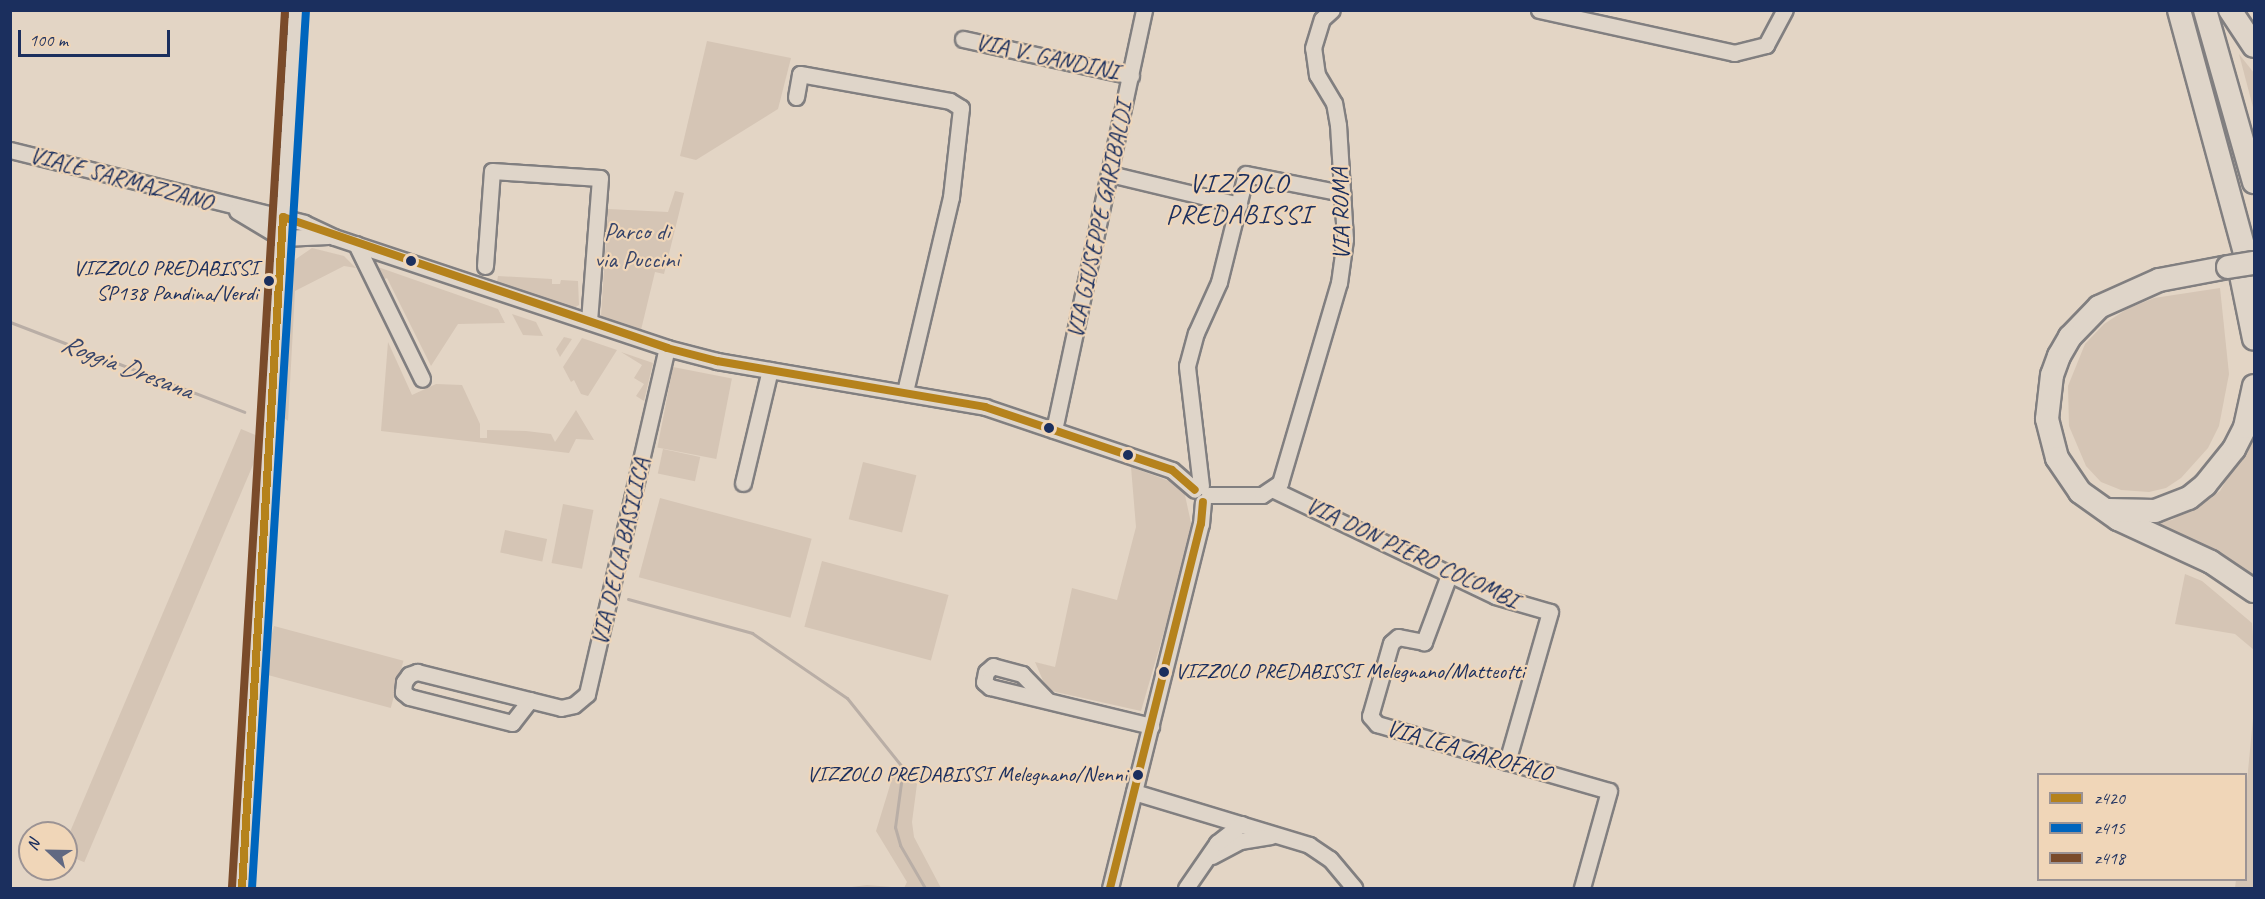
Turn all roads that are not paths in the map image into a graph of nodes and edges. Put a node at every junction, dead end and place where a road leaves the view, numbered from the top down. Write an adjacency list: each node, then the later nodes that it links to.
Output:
1 (296, 10): 20 (street)
2 (1144, 10): 11 (street, VIA GIUSEPPE GARIBALDI)
3 (1539, 10): 4 (street)
4 (1785, 10)
5 (2179, 10): 13 (highway)
6 (2205, 10): 16 (highway)
7 (2230, 10): 10 (highway)
8 (1331, 11): 17 (street, VIA ROMA)
9 (963, 39): 11 (street, VIA V. GANDINI)
10 (2254, 46)
11 (1131, 76): 15 (street, VIA GIUSEPPE GARIBALDI)
12 (796, 97): 33 (street)
13 (2216, 138): 26 (highway); 28 (highway)
14 (10, 150): 19 (street, VIALE SARMAZZANO)
15 (1110, 174): 18 (street); 34 (street, VIA GIUSEPPE GARIBALDI)
16 (2254, 182)
17 (1342, 193): 18 (street); 36 (street, VIA ROMA)
18 (1239, 205): 37 (street)
19 (232, 208): 20 (street); 22 (street)
20 (283, 217): 21 (street); 22 (street)
21 (334, 237): 22 (street); 23 (street)
22 (282, 238): 52 (street)
23 (356, 244): 27 (street); 31 (street)
24 (2254, 263): 38 (highway, bridge)
25 (485, 266): 27 (street)
26 (2254, 286)
27 (589, 322): 29 (street)
28 (2254, 339)
29 (667, 348): 30 (street); 41 (street, VIA DELLA BASILICA)
30 (770, 370): 33 (street); 35 (street)
31 (422, 379)
32 (2254, 386): 38 (highway)
33 (904, 392): 34 (street)
34 (1054, 430): 37 (street)
35 (743, 483)
36 (1274, 490): 37 (street); 39 (street, VIA DON PIERO COLOMBI)
37 (1202, 493): 43 (street)
38 (2103, 509): 40 (highway)
39 (1449, 575): 44 (street, VIA DON PIERO COLOMBI); 44 (street, VIA LEA GAROFALO)
40 (2254, 591)
41 (530, 700): 41 (street, VIA DELLA BASILICA)
42 (1047, 700): 43 (street)
43 (1150, 726): 45 (street)
44 (1507, 762): 56 (street, VIA LEA GAROFALO)
45 (1134, 792): 46 (street); 53 (street)
46 (1197, 812): 47 (street); 50 (street)
47 (1242, 824): 48 (street); 49 (street); 50 (street)
48 (1279, 835): 49 (street); 55 (street)
49 (1231, 845): 51 (street)
50 (1212, 850): 51 (street)
51 (1203, 864): 54 (street)
52 (242, 888)
53 (1110, 888)
54 (1186, 888)
55 (1354, 888)
56 (1582, 888)

